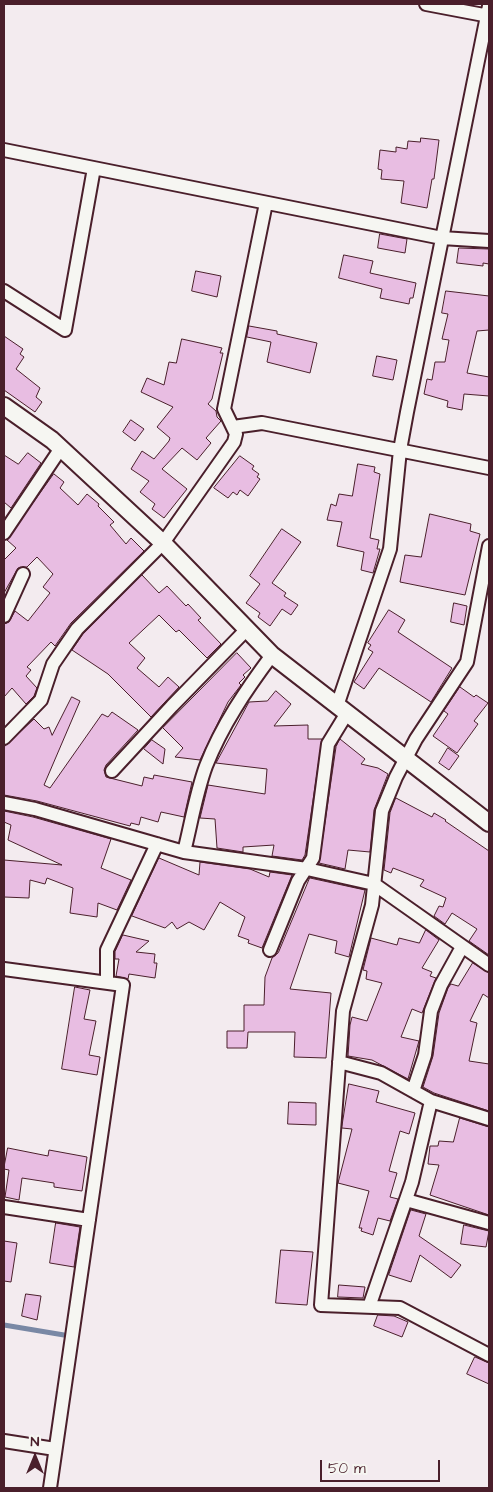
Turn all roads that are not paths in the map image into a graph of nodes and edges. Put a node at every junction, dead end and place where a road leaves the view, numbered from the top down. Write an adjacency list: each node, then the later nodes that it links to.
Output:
1 (426, 4): 2 (street)
2 (489, 13): 6 (street)
3 (4, 150): 4 (street)
4 (94, 168): 5 (street); 8 (street)
5 (266, 202): 6 (street); 10 (street)
6 (442, 238): 7 (street); 12 (street)
7 (489, 241)
8 (4, 291)
9 (4, 406): 11 (street)
10 (233, 427): 12 (street); 15 (street)
11 (61, 448): 14 (street); 15 (street)
12 (400, 450): 13 (street); 21 (street)
13 (489, 468)
14 (4, 533)
15 (163, 543): 19 (street); 22 (street)
16 (489, 546): 23 (street)
17 (24, 574): 18 (street)
18 (4, 616)
19 (247, 629): 20 (street); 24 (street)
20 (272, 655): 21 (street); 28 (street)
21 (342, 710): 23 (street); 29 (street)
22 (4, 738)
23 (407, 760): 26 (street); 30 (street)
24 (112, 771)
25 (4, 803): 27 (street)
26 (489, 823)
27 (157, 844): 28 (street); 35 (street)
28 (184, 852): 29 (street)
29 (307, 869): 30 (street); 32 (street)
30 (374, 884): 31 (street); 36 (street)
31 (462, 947): 33 (street); 37 (street)
32 (270, 950)
33 (489, 964)
34 (4, 969): 35 (street)
35 (107, 982): 42 (street)
36 (339, 1062): 37 (street); 44 (street)
37 (413, 1091): 38 (street)
38 (431, 1102): 39 (street); 40 (street)
39 (489, 1120)
40 (406, 1200): 43 (street); 44 (street)
41 (4, 1207): 42 (street)
42 (89, 1220): 47 (street)
43 (489, 1223)
44 (368, 1307): 45 (street)
45 (489, 1354)
46 (4, 1441): 47 (street)
47 (55, 1449): 48 (street)
48 (50, 1488)

